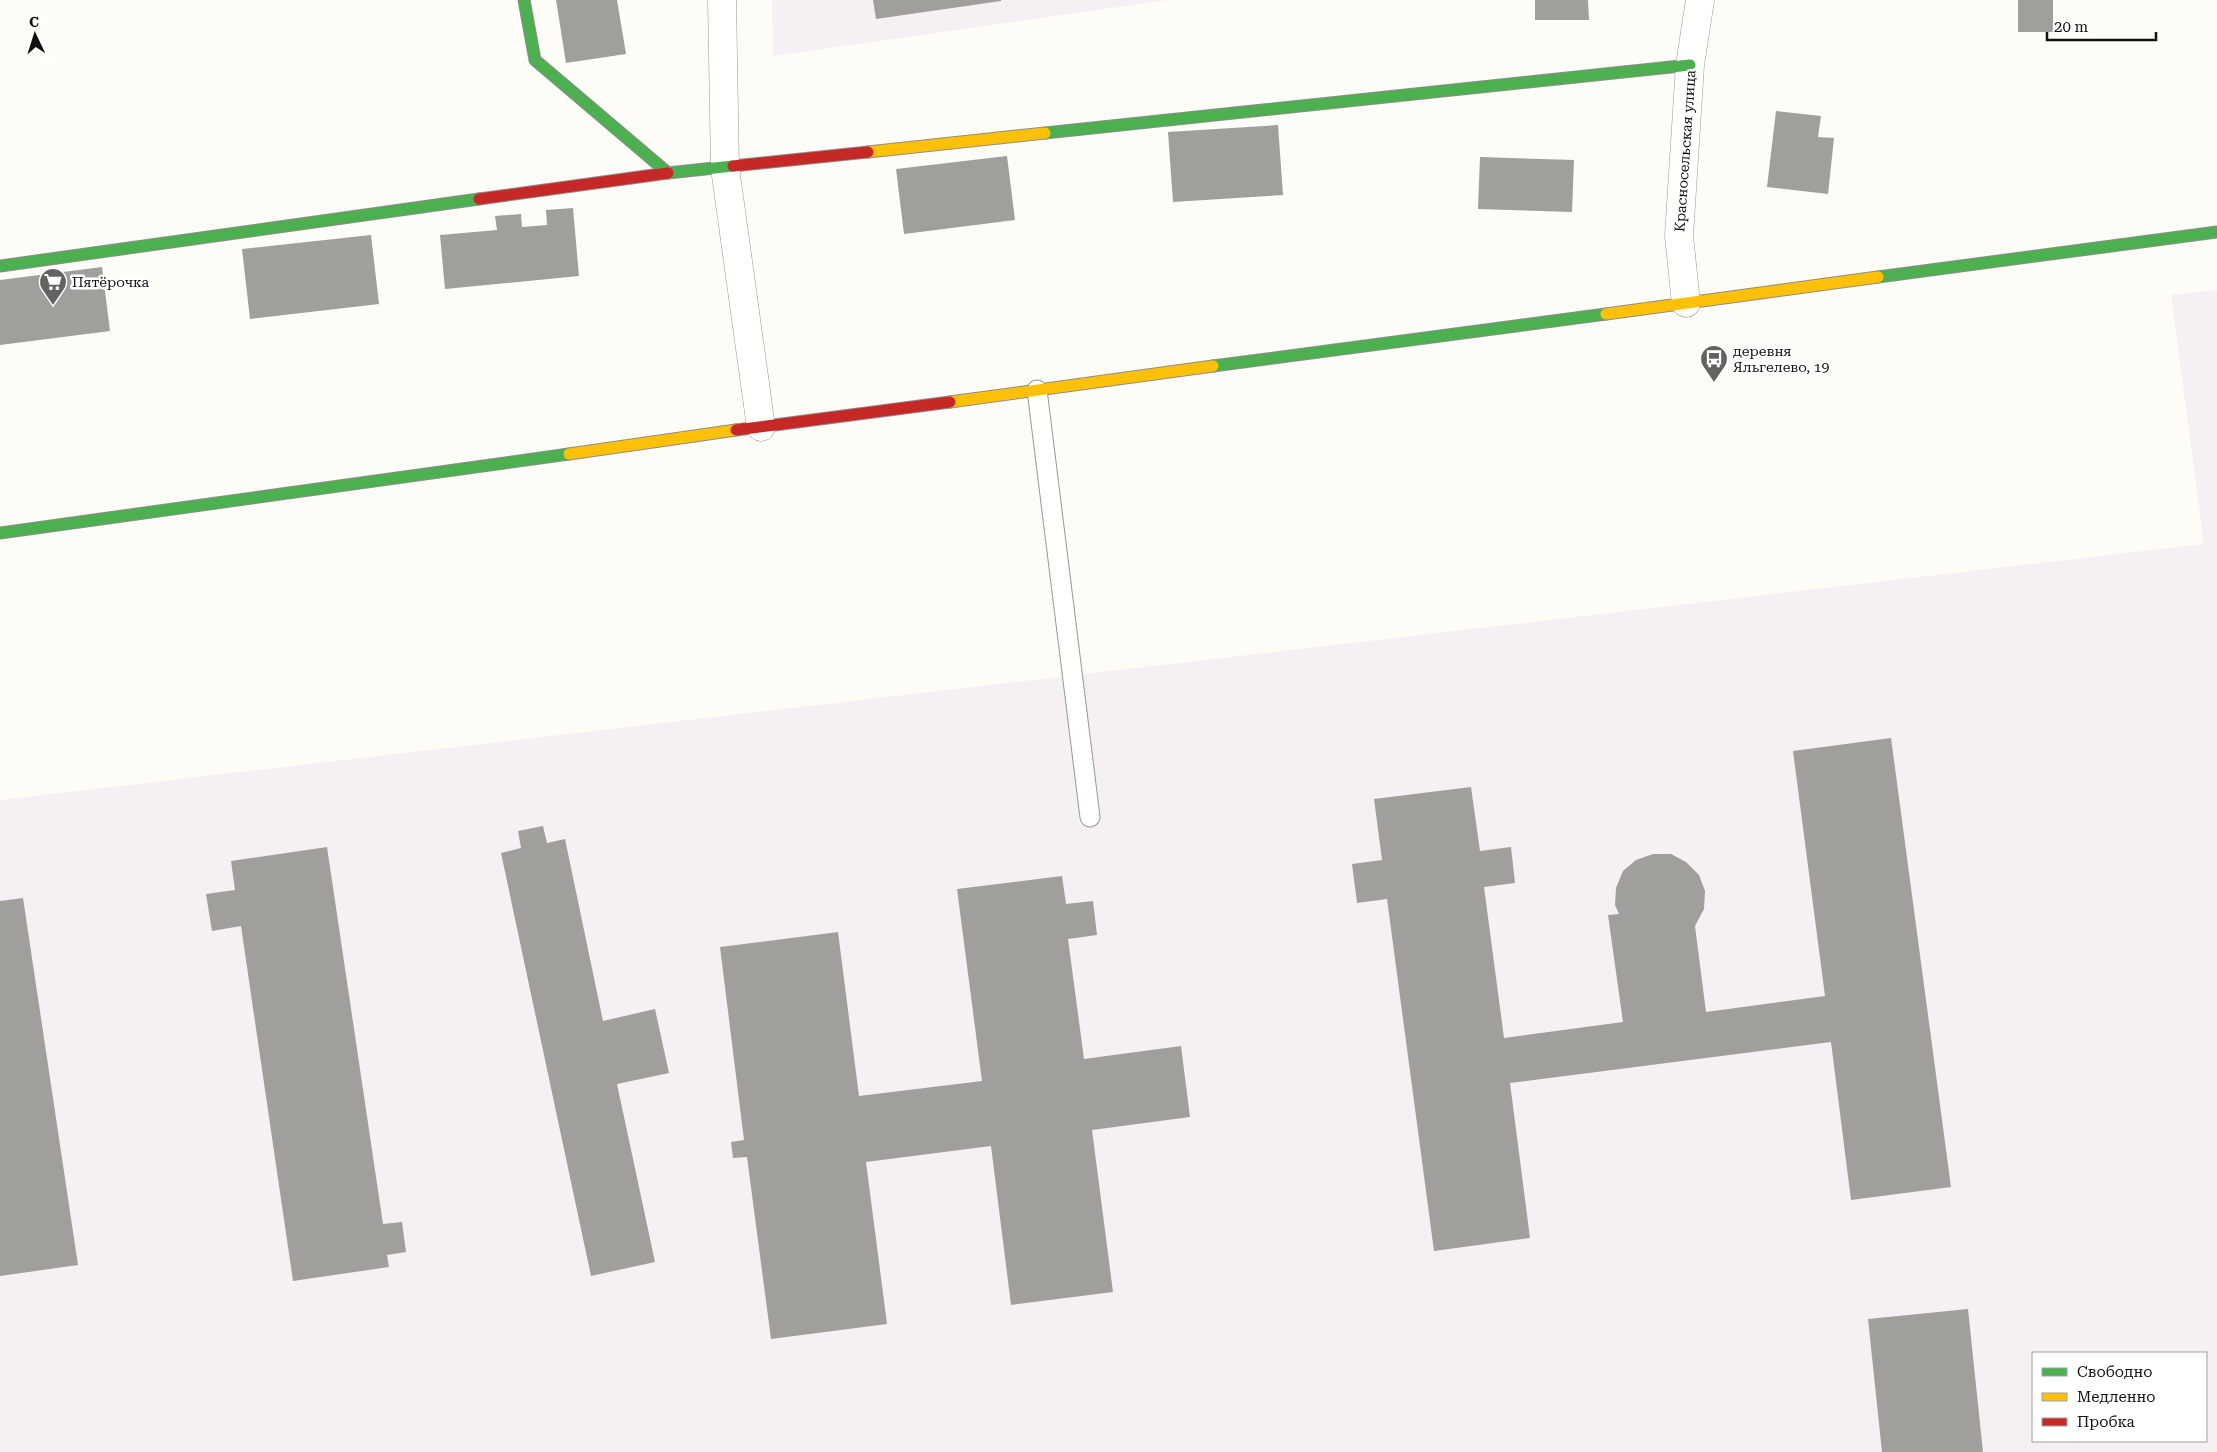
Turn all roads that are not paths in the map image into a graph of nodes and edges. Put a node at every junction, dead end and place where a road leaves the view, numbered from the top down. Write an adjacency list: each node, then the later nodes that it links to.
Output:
1 (524, 0): 6 (main road)
2 (722, 0): 5 (street)
3 (1700, 0): 4 (street, Красносельская улица)
4 (1690, 65): 5 (main road); 9 (street, Красносельская улица)
5 (725, 168): 6 (main road); 11 (street)
6 (668, 174): 8 (main road)
7 (2217, 232): 9 (main road)
8 (0, 266)
9 (1686, 303): 10 (main road)
10 (1037, 390): 11 (main road); 13 (lane)
11 (761, 427): 12 (main road)
12 (0, 532)
13 (1090, 817)

